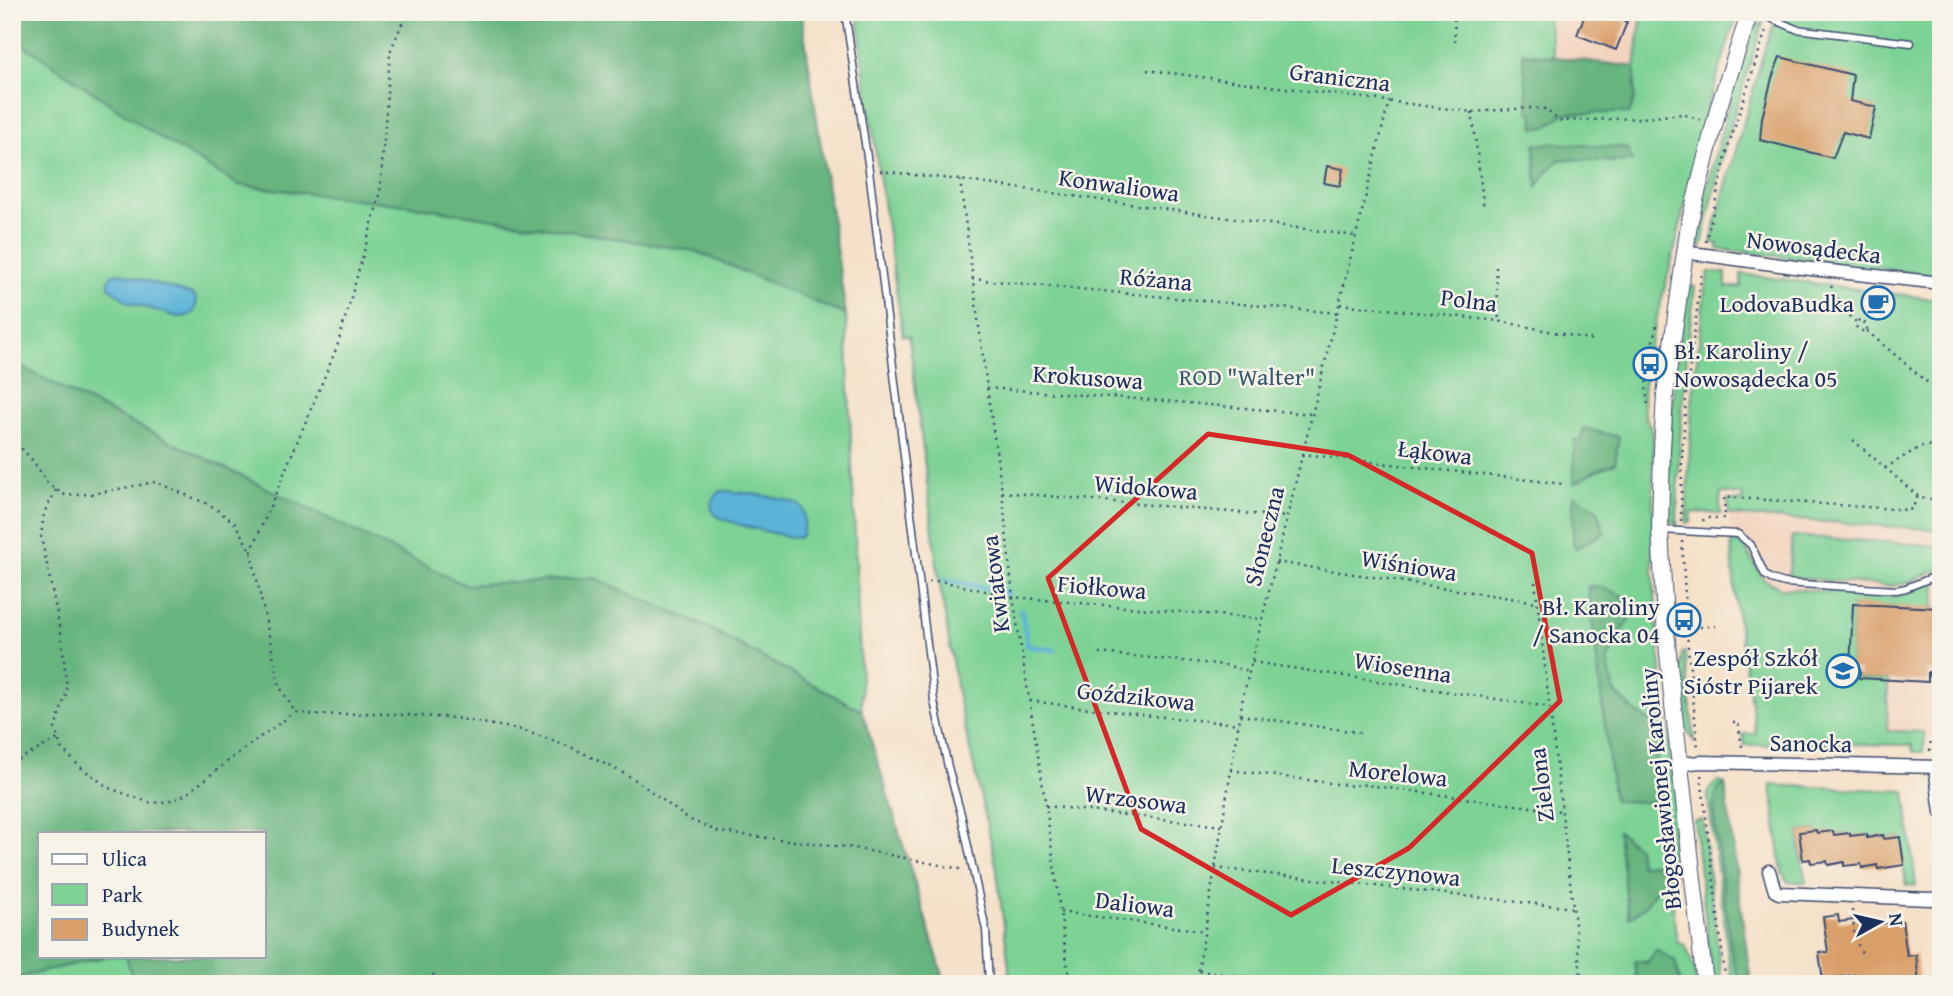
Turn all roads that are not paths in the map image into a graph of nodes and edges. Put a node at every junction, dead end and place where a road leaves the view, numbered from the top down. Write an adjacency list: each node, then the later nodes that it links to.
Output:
1 (845, 12): 14 (lane)
2 (1750, 12): 5 (street, Błogosławionej Karoliny)
3 (1757, 12): 4 (lane)
4 (1911, 43)
5 (1684, 252): 6 (street, Nowosądecka); 7 (street, Błogosławionej Karoliny)
6 (1941, 283)
7 (1660, 530): 8 (lane); 9 (street, Błogosławionej Karoliny)
8 (1941, 574)
9 (1679, 764): 10 (street, Sanocka); 15 (street, Błogosławionej Karoliny)
10 (1938, 767): 11 (street)
11 (1941, 812)
12 (1769, 871): 13 (street)
13 (1941, 898)
14 (989, 984)
15 (1705, 984)

